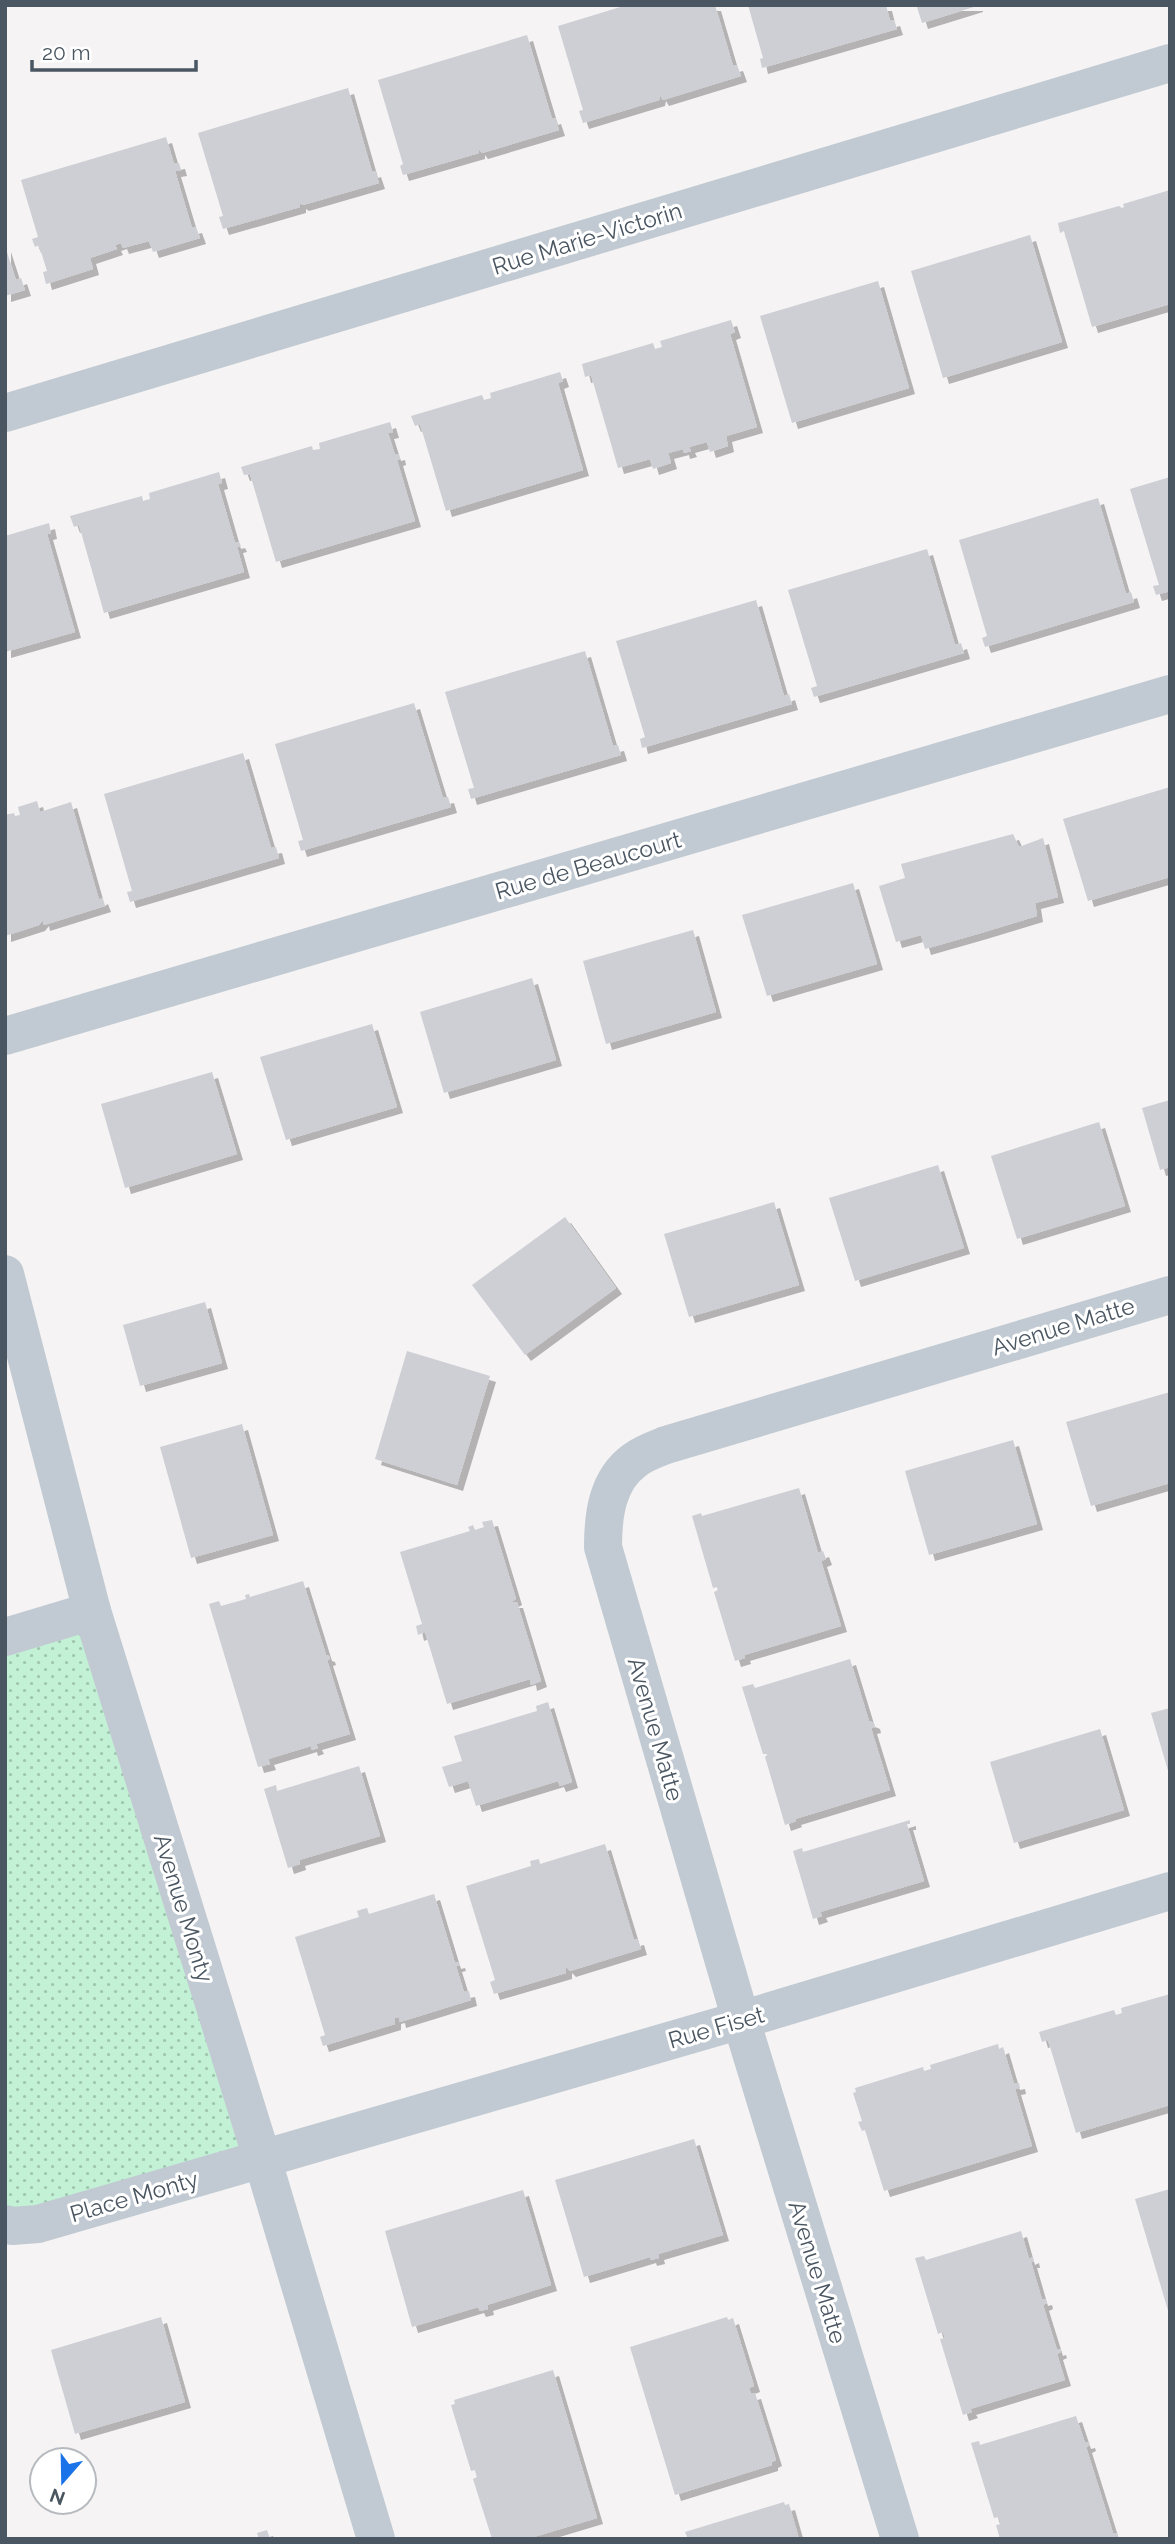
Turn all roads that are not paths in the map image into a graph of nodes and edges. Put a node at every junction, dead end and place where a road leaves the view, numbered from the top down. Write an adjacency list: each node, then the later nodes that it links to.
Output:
1 (1170, 63): 2 (street, Rue Marie-Victorin)
2 (5, 413)
3 (1170, 694): 4 (street, Rue de Beaucourt)
4 (5, 1036)
5 (5, 1274): 7 (street, Avenue Monty)
6 (1170, 1295): 10 (street, Avenue Matte)
7 (92, 1611): 8 (street); 11 (street, Avenue Monty)
8 (5, 1637)
9 (1170, 1891): 10 (street, Rue Fiset)
10 (741, 2020): 11 (street, Rue Fiset); 14 (street, Avenue Matte)
11 (262, 2158): 12 (street, Place Monty); 13 (street, Avenue Monty)
12 (5, 2224)
13 (376, 2539)
14 (900, 2539)

